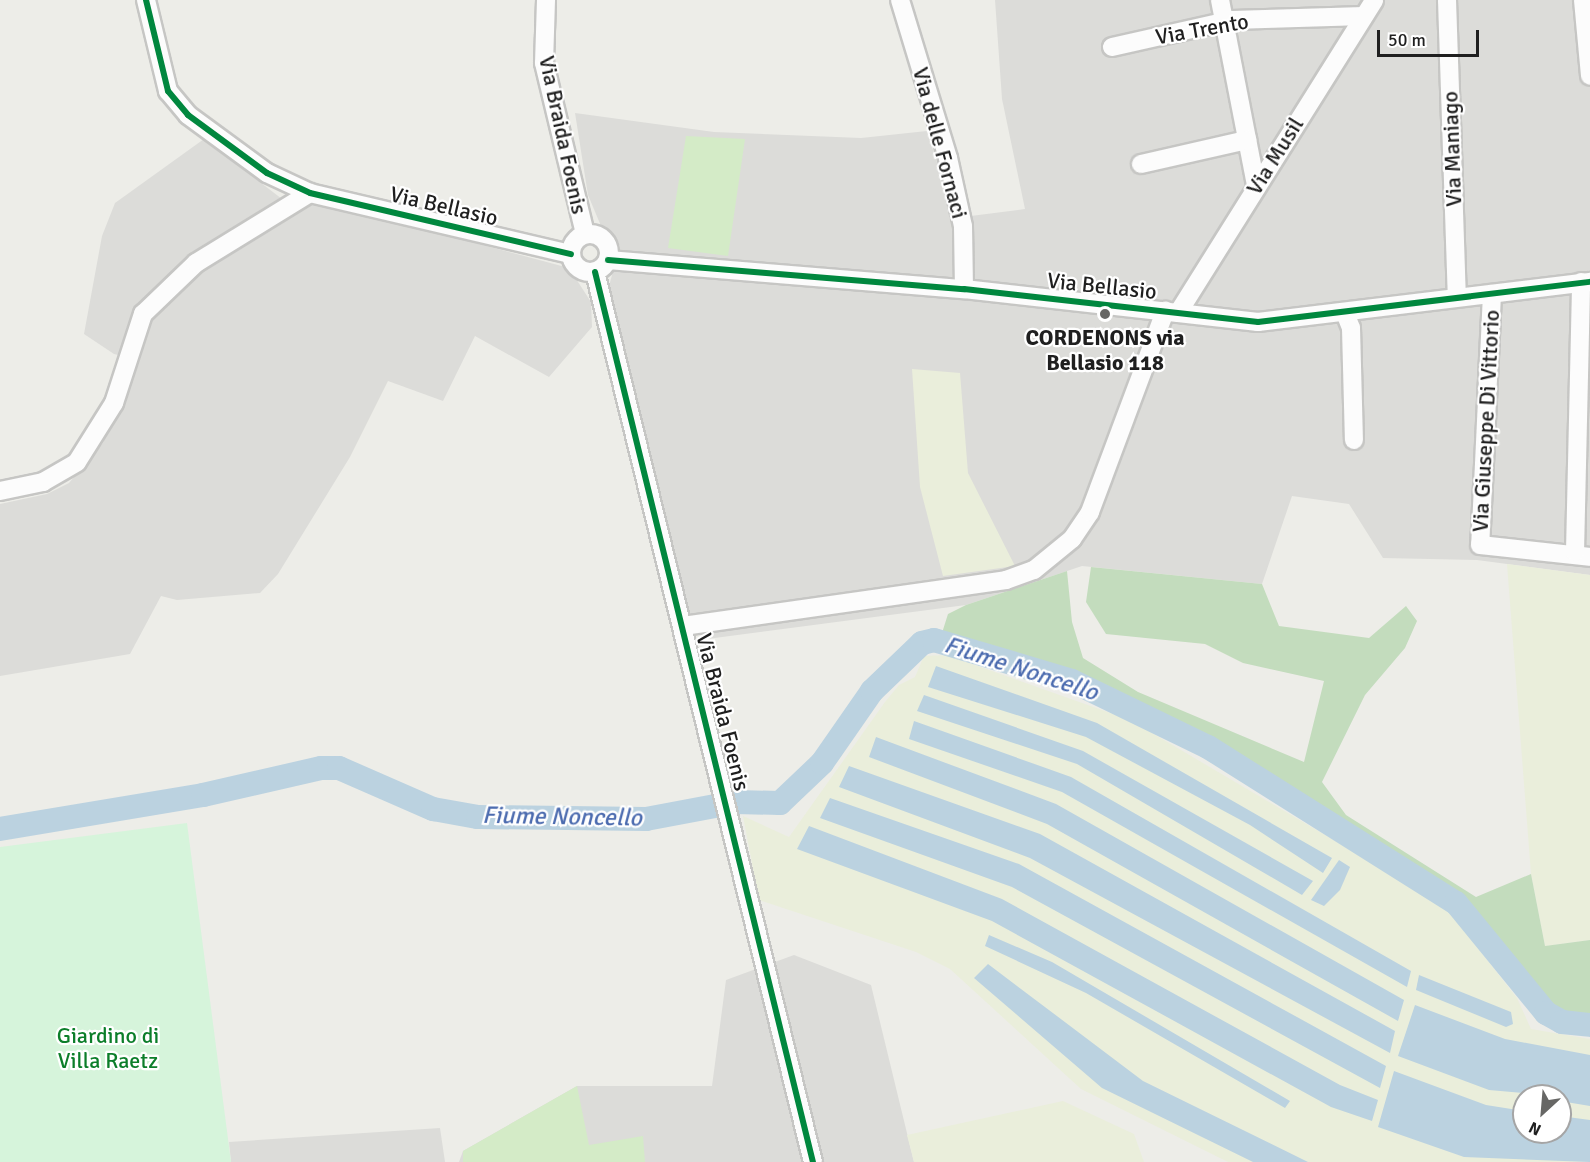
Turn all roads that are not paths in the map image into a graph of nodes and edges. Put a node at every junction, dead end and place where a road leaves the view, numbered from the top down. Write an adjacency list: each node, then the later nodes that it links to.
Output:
1 (146, 0): 15 (street, Via Bellasio)
2 (546, 0): 16 (street, Via Braida Foenis)
3 (900, 0): 20 (street, Via delle Fornaci)
4 (1220, 0): 9 (street)
5 (1374, 0): 8 (street, Via Musil)
6 (1447, 0): 22 (street, Via Maniago)
7 (1583, 0): 11 (street)
8 (1364, 16): 9 (street, Via Trento); 14 (street, Via Musil)
9 (1224, 22): 10 (street, Via Trento); 12 (street)
10 (1112, 47)
11 (1590, 76)
12 (1247, 140): 13 (street); 14 (street)
13 (1141, 164)
14 (1256, 186): 23 (street, Via Musil)
15 (310, 193): 17 (street, Via Bellasio); 26 (street)
16 (585, 234): 17 (street); 18 (street)
17 (570, 254): 18 (street)
18 (602, 266): 20 (street, Via Bellasio); 28 (street, Via Braida Foenis)
19 (1585, 282): 21 (street, Via Bellasio); 27 (street)
20 (964, 289): 23 (street, Via Bellasio)
21 (1492, 294): 22 (street, Via Bellasio); 27 (street, Via Giuseppe Di Vittorio)
22 (1457, 297): 24 (street, Via Bellasio)
23 (1172, 312): 24 (street, Via Bellasio); 28 (street, Via Bellasio)
24 (1345, 313): 25 (street)
25 (1354, 440)
26 (0, 491)
27 (1582, 555)
28 (683, 626): 29 (street, Via Braida Foenis)
29 (813, 1162)

